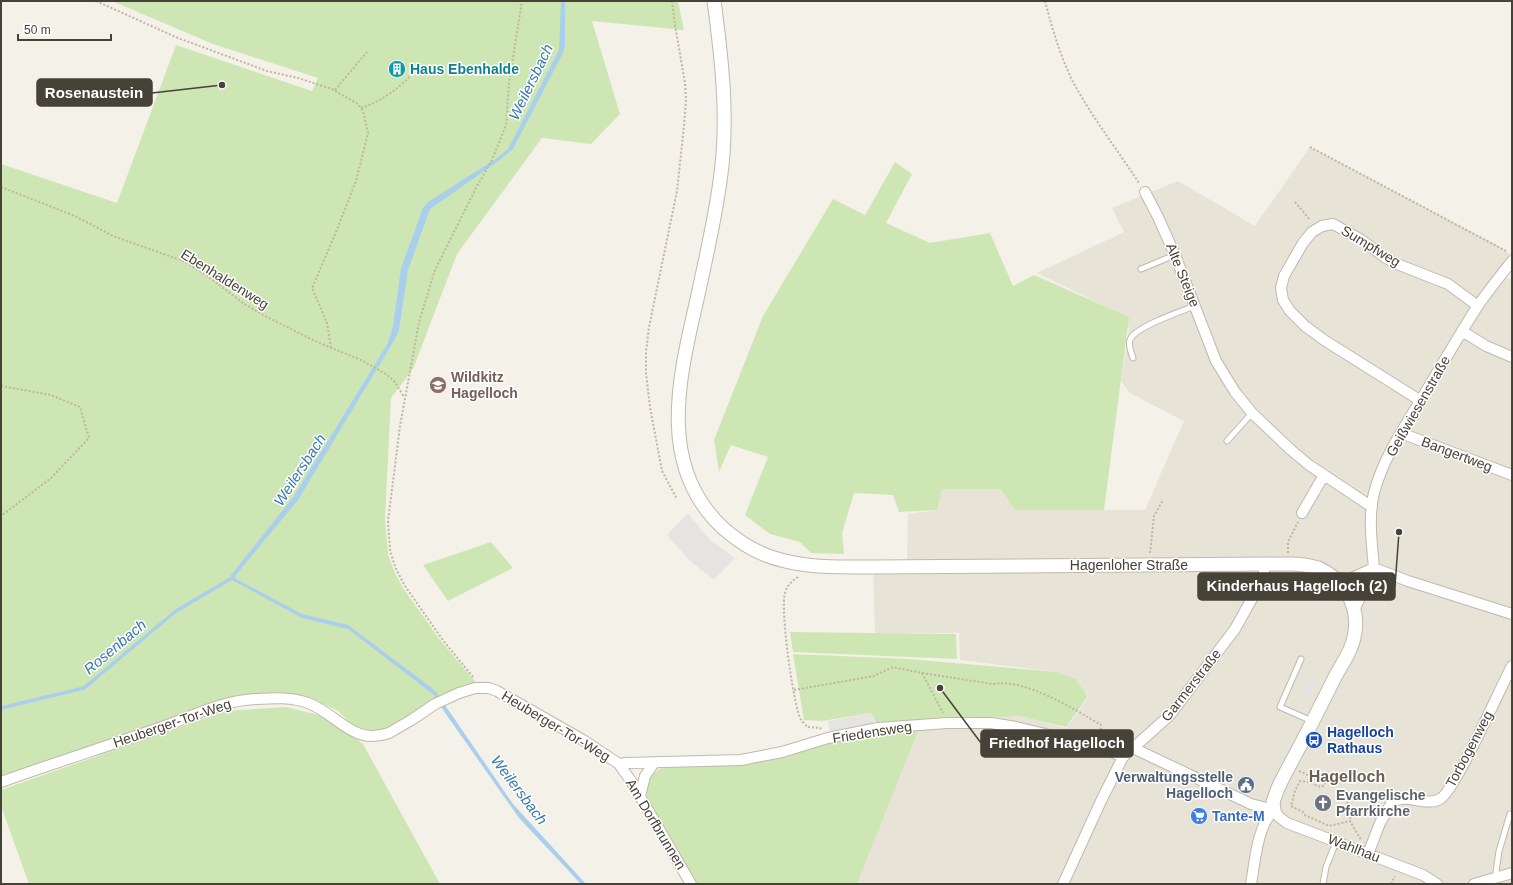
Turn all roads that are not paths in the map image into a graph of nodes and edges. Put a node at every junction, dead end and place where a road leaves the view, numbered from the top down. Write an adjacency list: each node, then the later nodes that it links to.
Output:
1 (714, 1): 19 (street, Hagenloher Straße)
2 (1145, 192): 3 (street, Alte Steige)
3 (1175, 255): 5 (lane); 6 (street, Alte Steige)
4 (1512, 261): 7 (street, Geißwiesenstraße)
5 (1141, 269)
6 (1196, 306): 10 (lane); 12 (street, Alte Steige)
7 (1478, 306): 8 (street, Geißwiesenstraße); 11 (street, Sumpfweg)
8 (1462, 331): 9 (street); 11 (street, Geißwiesenstraße)
9 (1512, 357)
10 (1134, 358)
11 (1421, 401): 13 (street, Geißwiesenstraße)
12 (1252, 413): 14 (lane); 15 (street, Alte Steige)
13 (1401, 433): 16 (street, Bangertweg); 17 (street, Geißwiesenstraße)
14 (1227, 441)
15 (1324, 475): 17 (street, Alte Steige); 18 (street)
16 (1512, 475)
17 (1372, 507): 20 (street, Geißwiesenstraße)
18 (1302, 513)
19 (1264, 564): 21 (street, Hagenloher Straße); 27 (street, Garmerstraße)
20 (1374, 568): 21 (street); 22 (street); 23 (street)
21 (1340, 582): 22 (street, Hagenloher Straße)
22 (1354, 608): 26 (street, Hagenloher Straße)
23 (1512, 614)
24 (1301, 659): 26 (lane)
25 (1512, 666): 36 (street, Torbogenweg)
26 (1313, 721): 33 (street, Hagenloher Straße)
27 (1133, 748): 28 (street, Garmerstraße); 33 (street)
28 (1123, 757): 29 (street, Friedensweg); 40 (street, Garmerstraße)
29 (654, 762): 30 (street, Friedensweg); 32 (street)
30 (619, 764): 31 (street, Heuberger-Tor-Weg); 32 (street, Am Dorfbrunnen)
31 (1, 782)
32 (640, 796): 39 (street, Am Dorfbrunnen)
33 (1274, 810): 35 (street, Wahlhau); 41 (street)
34 (1510, 814): 38 (lane)
35 (1336, 842): 36 (street, Wahlhau); 42 (lane)
36 (1363, 852): 43 (street, Wahlhau)
37 (1512, 873): 38 (street)
38 (1495, 879): 44 (street)
39 (691, 884)
40 (1063, 884)
41 (1251, 884)
42 (1323, 884)
43 (1437, 884)
44 (1474, 884)

